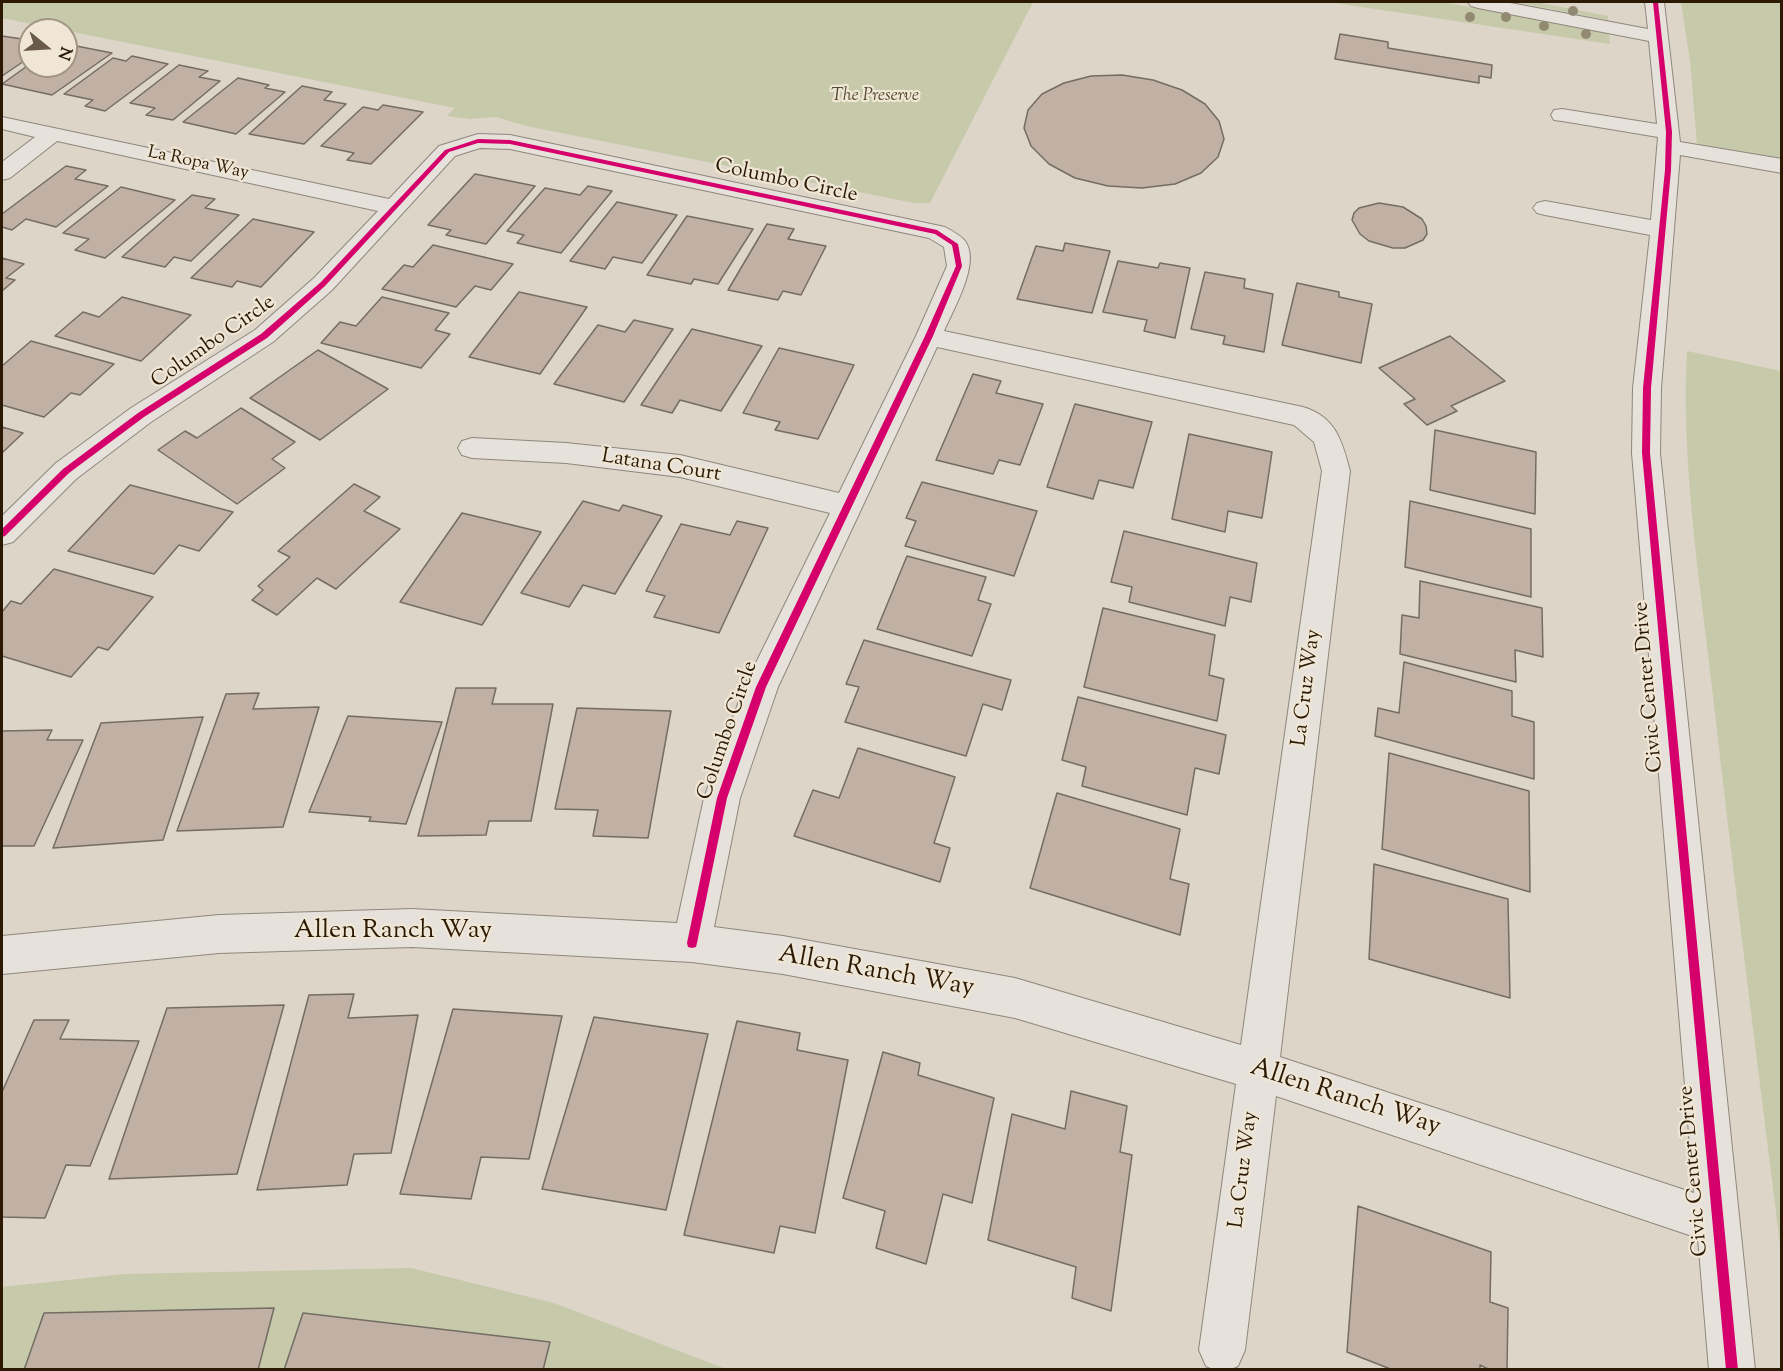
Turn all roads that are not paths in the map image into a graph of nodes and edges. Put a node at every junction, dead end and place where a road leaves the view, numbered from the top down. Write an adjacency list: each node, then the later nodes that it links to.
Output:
1 (1478, 2): 3 (street)
2 (1655, 2): 3 (street, Civic Center Drive)
3 (1659, 37): 7 (street, Civic Center Drive)
4 (1562, 114): 7 (street)
5 (2, 123): 6 (street, La Ropa Way)
6 (54, 133): 9 (street); 10 (street, La Ropa Way)
7 (1669, 139): 8 (street); 12 (street, Civic Center Drive)
8 (1782, 166)
9 (2, 173)
10 (394, 207): 13 (street, Columbo Circle); 16 (street, Columbo Circle)
11 (1545, 208): 12 (street)
12 (1664, 230): 20 (street, Civic Center Drive)
13 (929, 336): 15 (street, Columbo Circle); 19 (street, La Cruz Way)
14 (472, 448): 15 (street, Latana Court)
15 (847, 506): 17 (street, Columbo Circle)
16 (2, 534)
17 (692, 943): 18 (street, Allen Ranch Way); 19 (street, Allen Ranch Way)
18 (2, 955)
19 (1258, 1070): 20 (street, Allen Ranch Way); 21 (street, La Cruz Way)
20 (1718, 1223): 22 (street, Civic Center Drive)
21 (1222, 1350)
22 (1732, 1370)

